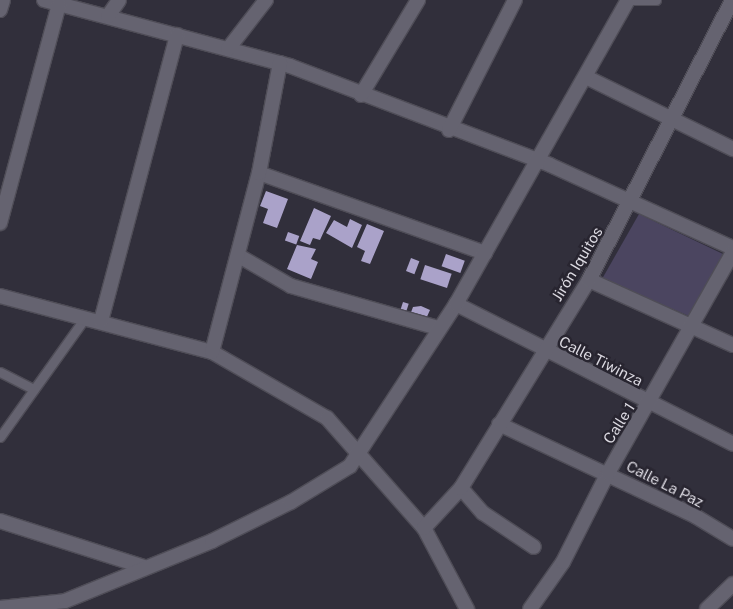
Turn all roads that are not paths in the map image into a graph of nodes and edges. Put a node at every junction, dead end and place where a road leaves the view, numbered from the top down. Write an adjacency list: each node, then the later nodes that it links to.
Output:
1 (2, 0): 12 (street)
2 (44, 0): 11 (street)
3 (119, 0): 13 (street)
4 (266, 0): 15 (street)
5 (418, 0): 18 (street)
6 (516, 0): 20 (street)
7 (628, 0): 17 (street)
8 (633, 0): 9 (lane)
9 (656, 0)
10 (732, 0): 19 (street, Jirón Iquitos)
11 (59, 5): 13 (street); 25 (street)
12 (0, 10)
13 (108, 16): 14 (street)
14 (177, 35): 15 (street); 34 (street)
15 (228, 49): 16 (street)
16 (280, 63): 18 (street); 23 (street)
17 (586, 77): 19 (street); 22 (street)
18 (361, 95): 20 (street)
19 (674, 121): 21 (street); 24 (street, Jirón Iquitos)
20 (449, 130): 22 (street)
21 (733, 149)
22 (538, 160): 24 (street); 28 (street)
23 (259, 173): 28 (street); 29 (street)
24 (631, 205): 26 (street); 30 (street, Jirón Iquitos)
25 (0, 224)
26 (733, 248)
27 (733, 252): 35 (street, Calle 1)
28 (485, 253): 32 (street)
29 (239, 256): 36 (street); 39 (street)
30 (589, 280): 35 (street); 38 (street, Jirón Iquitos)
31 (0, 296): 33 (street)
32 (456, 304): 36 (street); 38 (street, Calle Tiwinza)
33 (85, 318): 34 (street); 41 (lane)
34 (101, 321): 39 (street)
35 (692, 325): 37 (street); 42 (street, Calle 1)
36 (438, 328): 46 (street)
37 (733, 345)
38 (542, 349): 42 (street, Calle Tiwinza); 43 (street, Jirón Iquitos)
39 (212, 352): 46 (street)
40 (0, 372): 41 (lane)
41 (34, 390): 44 (lane)
42 (650, 405): 45 (street, Calle Tiwinza); 47 (street, Calle 1)
43 (499, 424): 47 (street, Calle La Paz); 48 (street, Jirón Iquitos)
44 (0, 437)
45 (733, 444)
46 (360, 453): 50 (street); 53 (street)
47 (608, 473): 51 (street, Calle La Paz); 58 (street, Calle 1)
48 (461, 488): 50 (street, Jirón Iquitos); 52 (street)
49 (0, 521): 53 (street)
50 (424, 528): 57 (street)
51 (733, 539)
52 (534, 547)
53 (144, 567): 55 (street)
54 (733, 584): 59 (street)
55 (62, 605): 56 (street)
56 (0, 608)
57 (467, 609)
58 (530, 609)
59 (707, 609)

